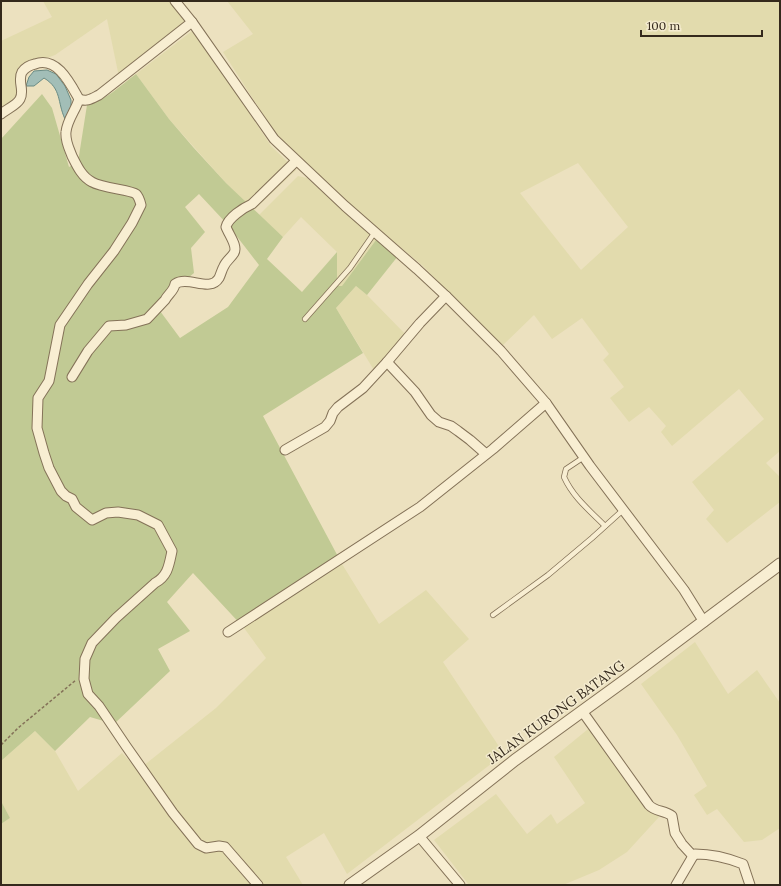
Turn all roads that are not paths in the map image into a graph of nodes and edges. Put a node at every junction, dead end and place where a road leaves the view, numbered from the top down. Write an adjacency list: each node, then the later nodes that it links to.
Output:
1 (175, 1): 2 (street)
2 (192, 22): 3 (street); 5 (street)
3 (79, 98): 4 (street); 24 (street)
4 (1, 114)
5 (296, 161): 6 (street); 10 (street)
6 (375, 232): 7 (street); 8 (lane)
7 (446, 296): 9 (street); 11 (street)
8 (305, 319)
9 (387, 362): 12 (street); 13 (street)
10 (72, 377)
11 (546, 402): 13 (street); 14 (street)
12 (285, 450)
13 (486, 454): 20 (street)
14 (584, 457): 15 (street); 16 (lane)
15 (624, 510): 16 (lane); 19 (street)
16 (604, 526): 18 (lane)
17 (780, 564): 19 (street, JALAN KURONG BATANG)
18 (493, 615)
19 (704, 622): 21 (street, JALAN KURONG BATANG)
20 (228, 632)
21 (582, 711): 22 (street, JALAN KURONG BATANG); 23 (street)
22 (419, 836): 25 (street, JALAN KURONG BATANG); 26 (street)
23 (693, 856): 27 (street); 28 (street)
24 (258, 885)
25 (350, 885)
26 (460, 885)
27 (676, 885)
28 (750, 885)

